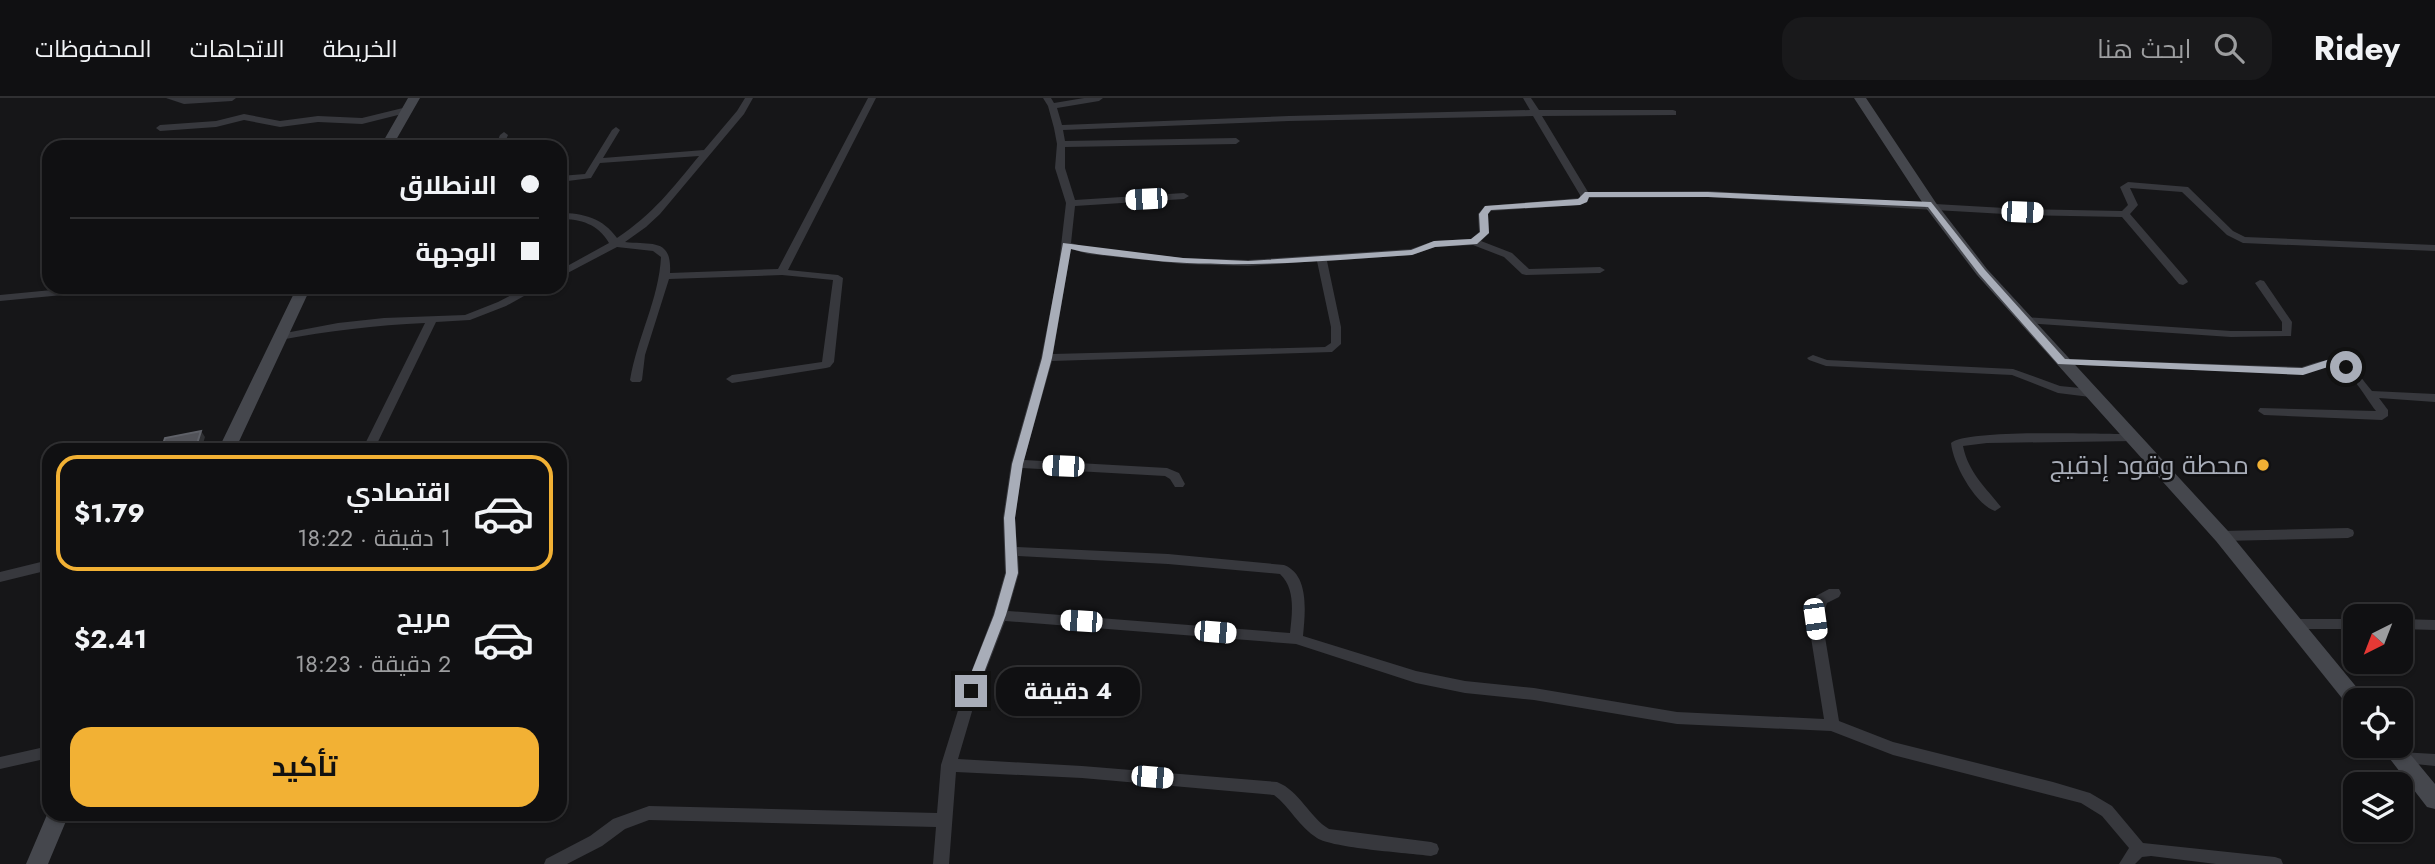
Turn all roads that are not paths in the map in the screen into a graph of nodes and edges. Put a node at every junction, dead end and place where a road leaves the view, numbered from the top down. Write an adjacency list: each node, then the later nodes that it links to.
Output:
1 (170, 98): 2 (street)
2 (232, 98)
3 (749, 98): 20 (street)
4 (872, 98): 36 (street)
5 (1098, 98): 8 (street)
6 (1527, 98): 10 (street)
7 (1860, 98): 26 (street)
8 (1049, 102): 13 (street)
9 (411, 104): 12 (street); 16 (street)
10 (1535, 113): 11 (street); 13 (street); 23 (street)
11 (1672, 113)
12 (160, 128)
13 (1058, 128): 19 (street)
14 (616, 130): 21 (street)
15 (504, 135): 17 (street)
16 (390, 140)
17 (502, 140)
18 (1236, 141): 19 (street)
19 (1061, 145): 25 (street)
20 (705, 153): 21 (street); 30 (street)
21 (597, 161): 22 (street)
22 (567, 178)
23 (1585, 195): 26 (street); 29 (street)
24 (1184, 196): 25 (street)
25 (1071, 203): 31 (street)
26 (1931, 205): 27 (street); 44 (street)
27 (2125, 214): 32 (street); 38 (street)
28 (567, 216): 30 (street)
29 (1474, 242): 33 (street); 35 (street)
30 (615, 244): 34 (street); 37 (street)
31 (1067, 245): 33 (street); 47 (street)
32 (2435, 248)
33 (1322, 259): 47 (street)
34 (567, 270)
35 (1600, 270)
36 (782, 272): 37 (street); 50 (street)
37 (665, 276): 51 (street)
38 (2183, 282)
39 (2260, 283): 44 (street)
40 (42, 294): 43 (street)
41 (301, 294): 46 (street)
42 (521, 294): 45 (street)
43 (0, 298)
44 (2024, 320): 49 (street)
45 (431, 321): 46 (street); 58 (street)
46 (280, 337): 57 (street)
47 (1047, 358): 59 (street)
48 (1813, 358): 52 (street)
49 (2062, 362): 52 (street); 53 (street)
50 (732, 379)
51 (636, 380)
52 (2090, 393): 56 (street)
53 (2369, 394): 54 (street); 55 (street)
54 (2435, 398)
55 (2264, 411)
56 (2131, 438): 61 (street); 63 (street)
57 (229, 443)
58 (371, 443)
59 (1017, 464): 60 (street); 64 (street)
60 (1179, 484)
61 (1996, 507)
62 (2348, 533): 63 (street)
63 (2222, 536): 69 (street)
64 (1010, 551): 68 (street); 73 (street)
65 (42, 567): 66 (street)
66 (0, 577)
67 (1834, 593): 75 (street)
68 (1000, 615): 73 (street); 81 (street)
69 (2294, 624): 70 (street); 74 (street)
70 (2343, 624)
71 (2413, 624): 72 (street)
72 (2435, 625)
73 (1296, 639): 75 (street)
74 (2346, 688)
75 (1832, 724): 86 (street)
76 (42, 754): 80 (street)
77 (2413, 756): 79 (street)
78 (2400, 758): 82 (street)
79 (2435, 760)
80 (0, 764)
81 (949, 765): 83 (street); 85 (street)
82 (2435, 800)
83 (943, 820): 88 (street); 89 (street)
84 (55, 821): 87 (street)
85 (1431, 849)
86 (2140, 849): 90 (street); 91 (street)
87 (37, 864)
88 (552, 864)
89 (940, 864)
90 (2127, 864)
91 (2275, 864)

